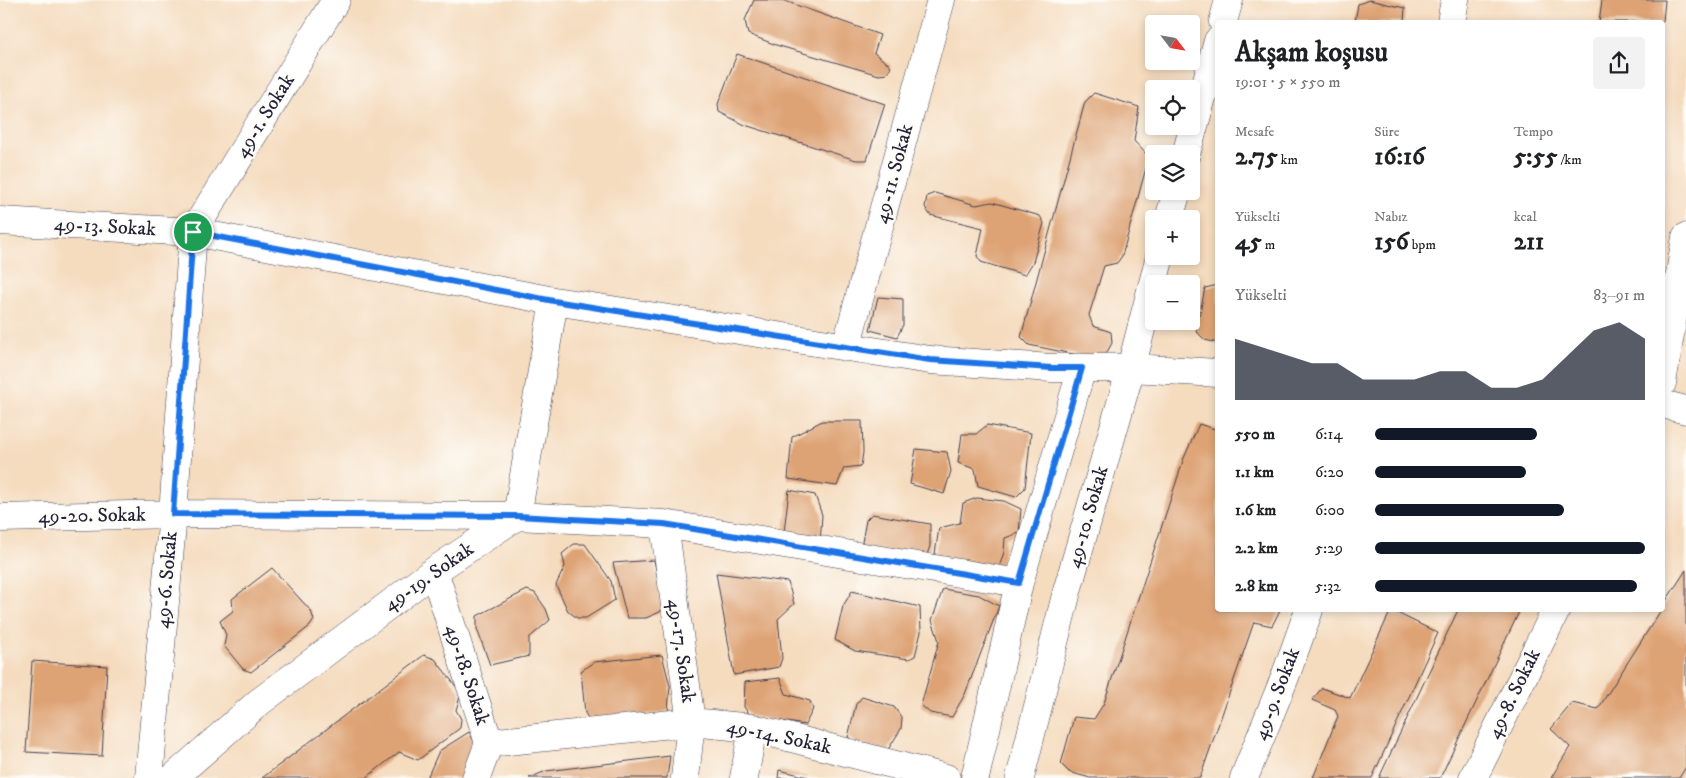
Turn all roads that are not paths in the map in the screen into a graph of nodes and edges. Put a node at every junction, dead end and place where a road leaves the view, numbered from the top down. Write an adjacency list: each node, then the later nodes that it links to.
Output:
1 (336, 0): 10 (street, 49-1. Sokak)
2 (941, 0): 14 (street, 49-11. Sokak)
3 (1229, 0): 5 (street)
4 (1455, 0): 6 (street)
5 (1224, 20)
6 (1451, 20)
7 (1215, 52): 8 (street)
8 (1189, 145)
9 (0, 221): 10 (street, 49-13. Sokak)
10 (193, 232): 13 (street, 49-13. Sokak); 21 (street, 49-6. Sokak)
11 (1686, 237): 15 (street)
12 (1158, 265): 17 (street, 49-10. Sokak)
13 (554, 301): 14 (street, 49-13. Sokak); 22 (street)
14 (846, 347): 16 (street, 49-13. Sokak)
15 (1665, 365)
16 (1082, 368): 17 (street, 49-13. Sokak); 26 (street)
17 (1131, 368): 18 (street, 49-13. Sokak); 39 (street, 49-10. Sokak)
18 (1215, 373)
19 (1665, 405): 20 (street)
20 (1686, 410)
21 (173, 514): 22 (street, 49-20. Sokak); 23 (street, 49-20. Sokak); 32 (street, 49-6. Sokak)
22 (517, 516): 24 (street, 49-20. Sokak); 25 (street, 49-19. Sokak)
23 (0, 518)
24 (664, 524): 26 (street, 49-20. Sokak); 29 (street, 49-17. Sokak)
25 (434, 571): 31 (street, 49-18. Sokak); 33 (street, 49-19. Sokak)
26 (1019, 583): 38 (street)
27 (1308, 612): 40 (street, 49-9. Sokak)
28 (1555, 612): 41 (street, 49-8. Sokak)
29 (691, 722): 30 (street, 49-14. Sokak); 31 (street, 49-14. Sokak); 35 (street, 49-17. Sokak)
30 (754, 728): 36 (street); 37 (street, 49-14. Sokak)
31 (489, 743): 34 (street, 49-18. Sokak)
32 (149, 778)
33 (173, 778)
34 (476, 778)
35 (685, 778)
36 (744, 778)
37 (946, 778)
38 (975, 778)
39 (1020, 778)
40 (1244, 778)
41 (1473, 778)

